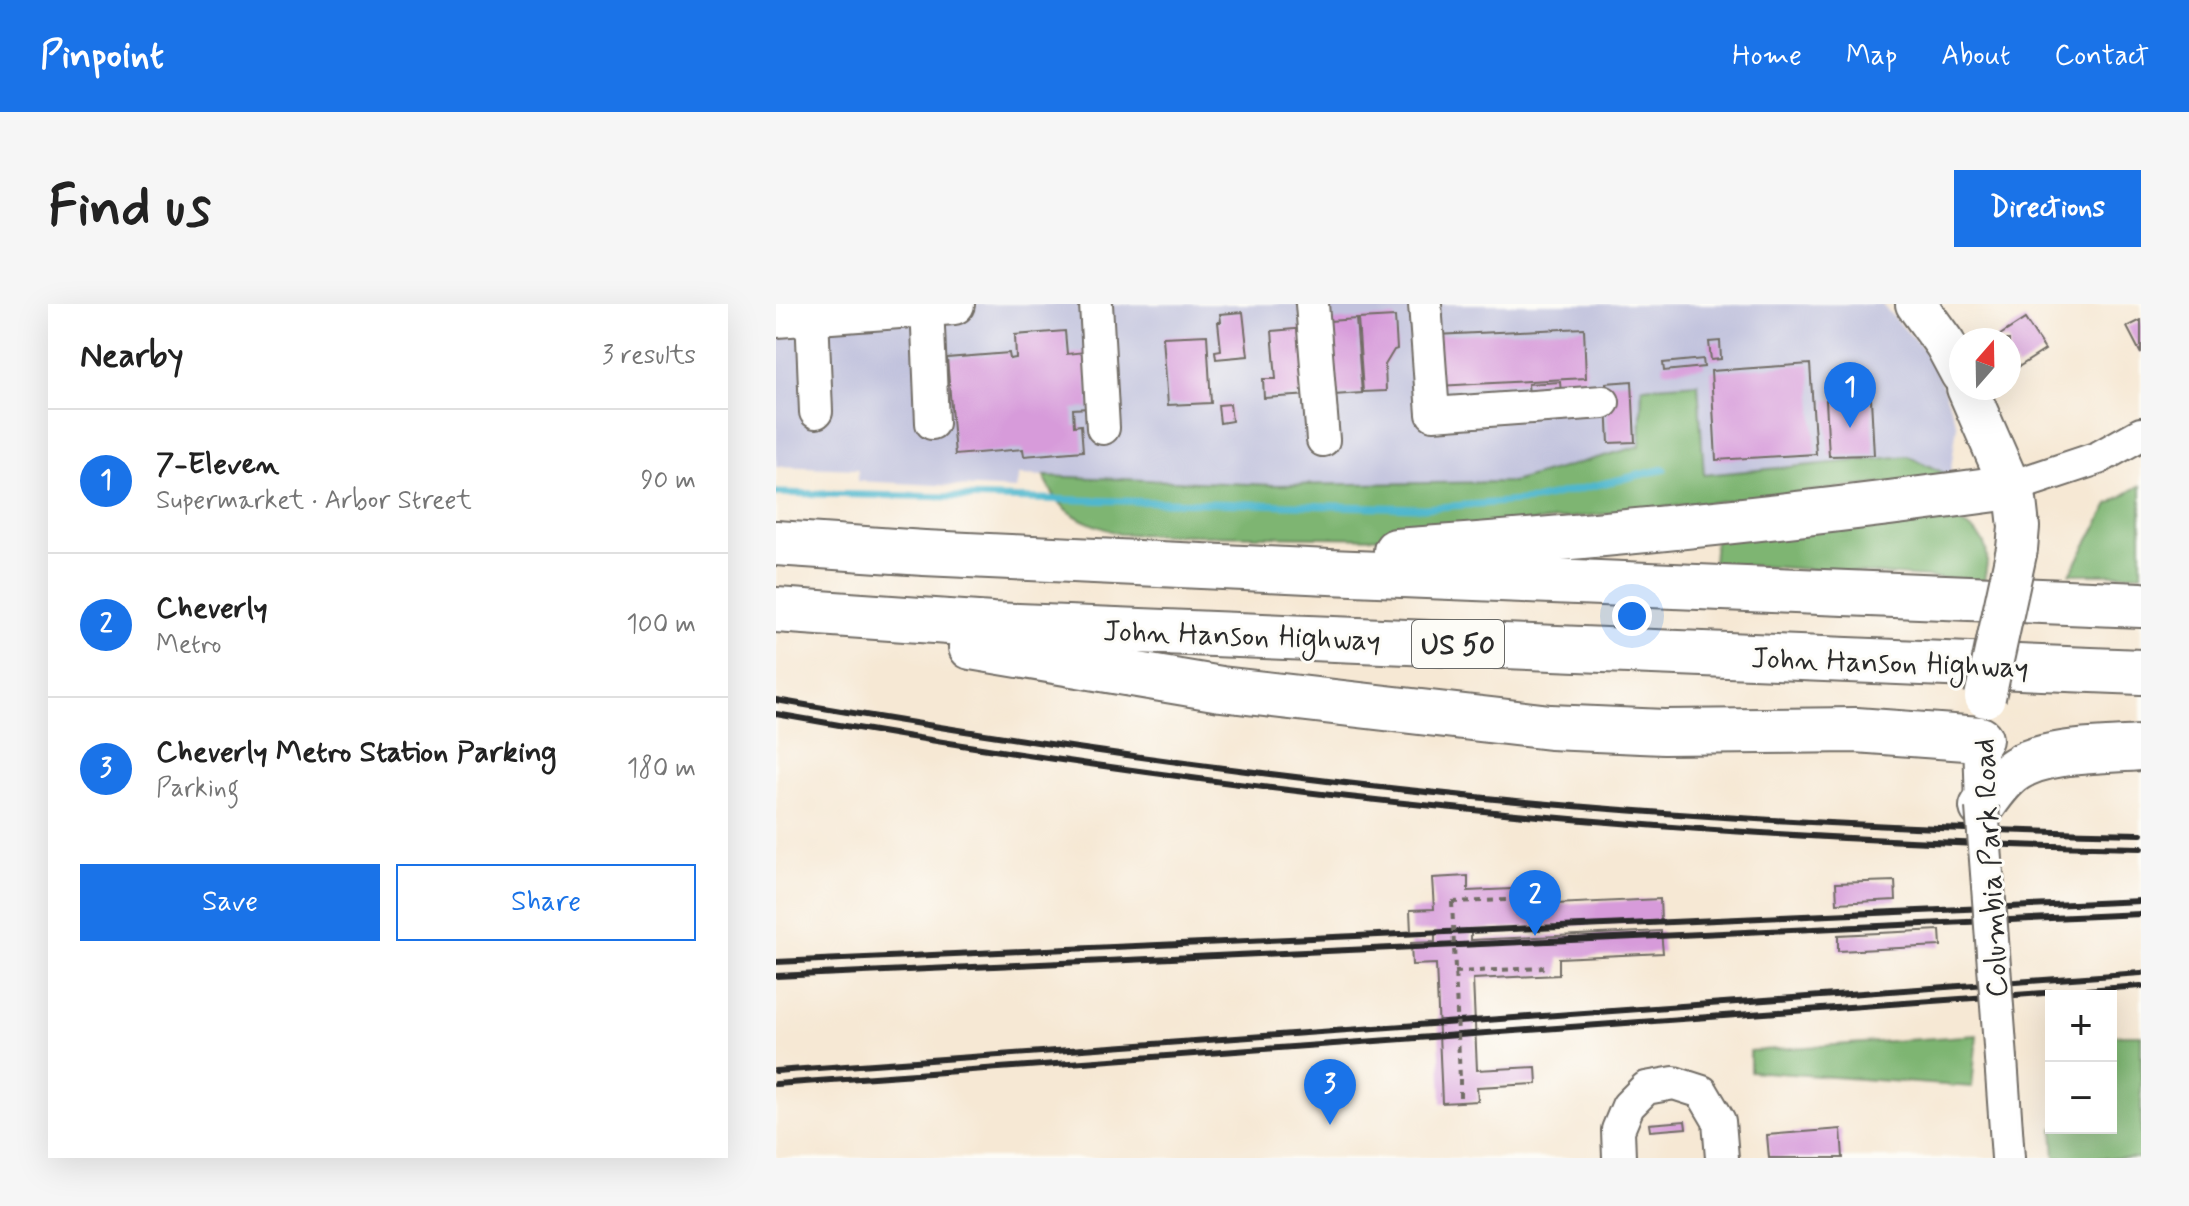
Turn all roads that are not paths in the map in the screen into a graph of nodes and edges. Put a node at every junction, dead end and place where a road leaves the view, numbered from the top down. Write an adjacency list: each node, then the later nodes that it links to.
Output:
1 (1096, 304): 12 (street)
2 (1312, 304): 14 (street)
3 (1425, 304): 9 (street)
4 (1916, 304): 7 (main road)
5 (936, 305): 6 (main road); 11 (street)
6 (794, 316): 10 (street)
7 (1949, 352)
8 (1972, 400): 15 (main road, Columbia Park Road)
9 (1603, 402)
10 (816, 412)
11 (932, 423)
12 (1103, 428)
13 (2141, 434): 15 (street)
14 (1323, 440)
15 (2011, 487): 17 (highway); 21 (main road, Columbia Park Road, bridge)
16 (776, 543): 17 (highway, US 50)
17 (1160, 565): 18 (highway, US 50)
18 (2141, 605)
19 (776, 611): 20 (highway, John Hanson Highway / US 50); 21 (highway)
20 (2141, 672)
21 (1980, 739): 23 (street, Columbia Park Road)
22 (2141, 748): 23 (highway)
23 (1982, 807): 26 (street, Columbia Park Road, bridge)
24 (1619, 1158): 25 (street)
25 (1722, 1158)
26 (2008, 1158)

